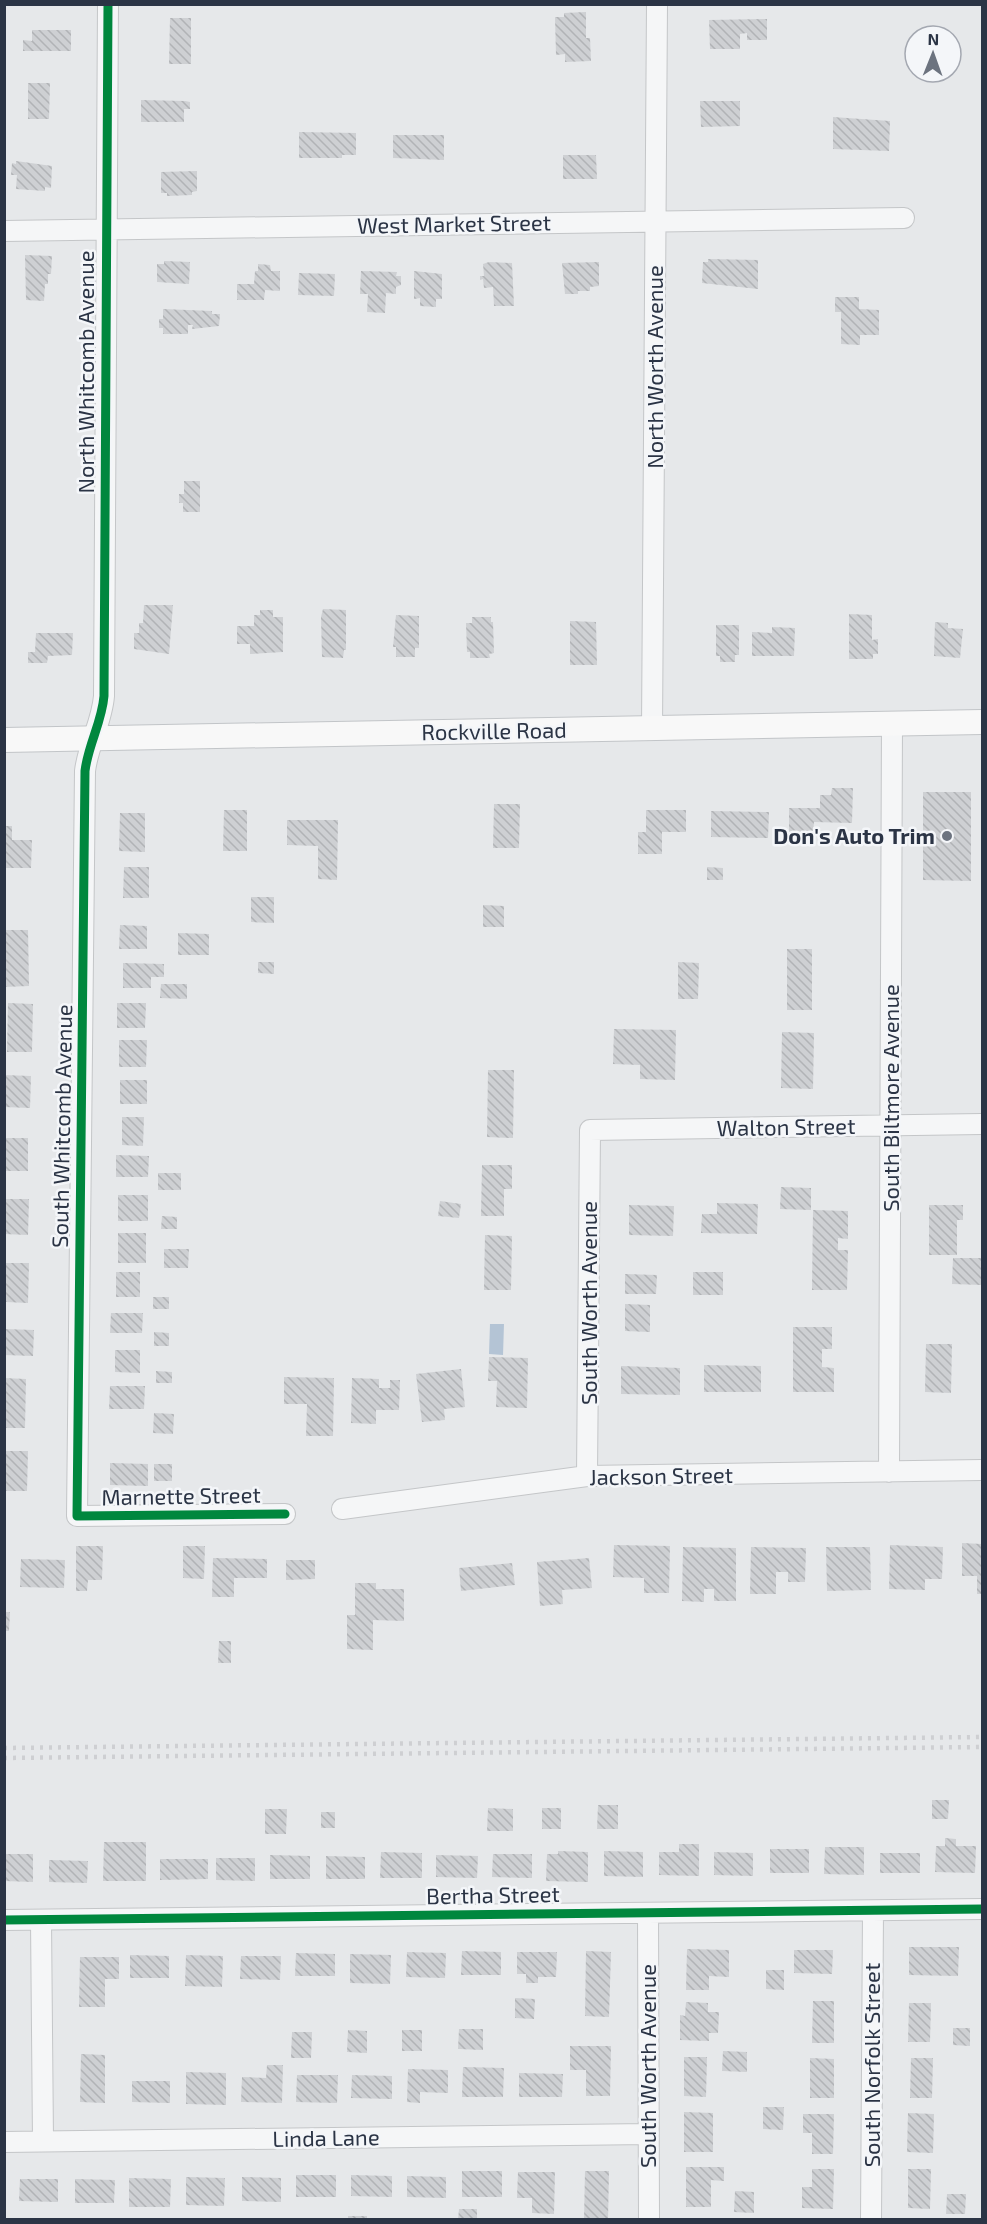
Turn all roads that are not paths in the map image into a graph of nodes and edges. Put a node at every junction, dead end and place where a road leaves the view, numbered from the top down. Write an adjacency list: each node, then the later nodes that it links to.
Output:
1 (108, 4): 5 (street, North Whitcomb Avenue)
2 (657, 4): 4 (street, North Worth Avenue)
3 (904, 218): 4 (street, West Market Street)
4 (656, 221): 5 (street, West Market Street); 9 (street, North Worth Avenue)
5 (105, 229): 6 (street, West Market Street); 10 (street, North Whitcomb Avenue)
6 (4, 231)
7 (982, 722): 8 (main road, Rockville Road)
8 (892, 723): 9 (main road, Rockville Road); 13 (street, South Biltmore Avenue)
9 (652, 729): 10 (main road, Rockville Road)
10 (94, 738): 11 (main road, Rockville Road); 20 (street, South Whitcomb Avenue)
11 (4, 740)
12 (982, 1124): 13 (street, Walton Street)
13 (890, 1125): 14 (street, Walton Street); 16 (street, South Biltmore Avenue)
14 (590, 1130): 17 (street, South Worth Avenue)
15 (982, 1470): 16 (street, Jackson Street)
16 (889, 1472): 17 (street, Jackson Street)
17 (587, 1476): 18 (street, Jackson Street)
18 (342, 1509)
19 (285, 1514): 20 (street, Marnette Street)
20 (77, 1516)
21 (982, 1909): 22 (street, Bertha Street)
22 (873, 1911): 23 (street, Bertha Street); 30 (street, South Norfolk Street)
23 (648, 1913): 25 (street, Bertha Street); 26 (street, South Worth Avenue)
24 (4, 1920): 25 (street, Bertha Street)
25 (41, 1920): 27 (street)
26 (648, 2134): 27 (street, Linda Lane); 29 (street, South Worth Avenue)
27 (43, 2141): 28 (street, Linda Lane)
28 (4, 2142)
29 (649, 2220)
30 (871, 2220)

